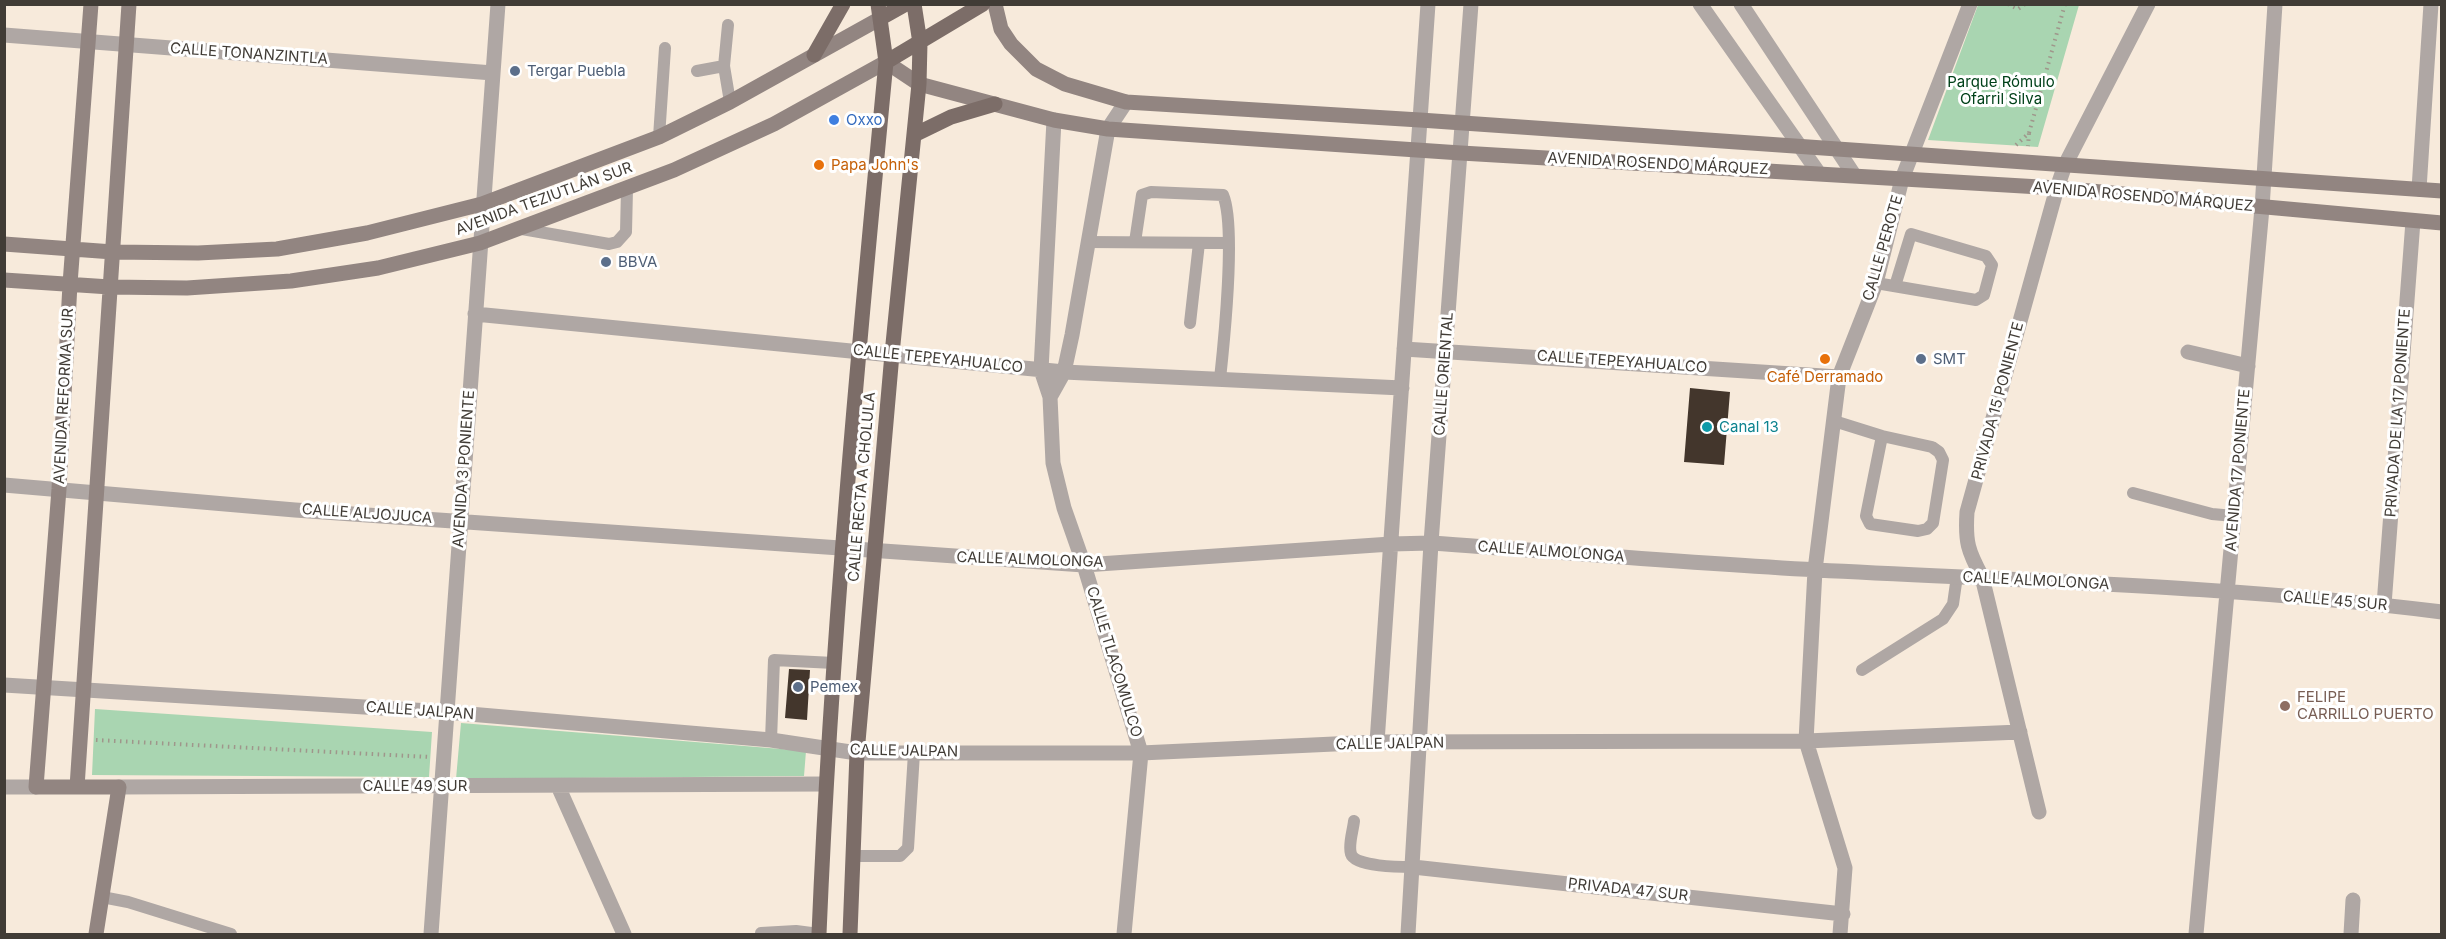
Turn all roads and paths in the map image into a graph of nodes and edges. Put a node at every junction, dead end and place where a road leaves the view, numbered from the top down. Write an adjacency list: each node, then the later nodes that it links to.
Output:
1 (91, 4): 23 (main road, AVENIDA REFORMA SUR)
2 (129, 4): 25 (main road)
3 (498, 4): 31 (street, AVENIDA 3 PONIENTE)
4 (843, 4): 27 (main road)
5 (906, 4): 20 (main road, AVENIDA TEZIUTLÁN SUR)
6 (914, 4): 24 (main road, CALLE RECTA A CHOLULA)
7 (983, 4): 24 (main road, AVENIDA TEZIUTLÁN SUR)
8 (995, 4): 34 (main road, AVENIDA ROSENDO MÁRQUEZ)
9 (1428, 4): 37 (street)
10 (1471, 4): 38 (street, CALLE ORIENTAL)
11 (1700, 4): 43 (street)
12 (1741, 4): 44 (street)
13 (1970, 4): 47 (street, CALLE PEROTE)
14 (2008, 4): 15 (path)
15 (2025, 4)
16 (2148, 4): 48 (street, PRIVADA 15 PONIENTE)
17 (2275, 4): 52 (street, AVENIDA 17 PONIENTE)
18 (2431, 4): 55 (street)
19 (2064, 5): 40 (path)
20 (879, 11): 27 (main road, AVENIDA TEZIUTLÁN SUR); 28 (main road, CALLE RECTA A CHOLULA)
21 (728, 25): 29 (lane)
22 (4, 35): 23 (street, CALLE TONANZINTLA)
23 (89, 42): 25 (street, CALLE TONANZINTLA); 68 (main road, AVENIDA REFORMA SUR)
24 (920, 43): 28 (main road, AVENIDA TEZIUTLÁN SUR); 32 (main road, CALLE RECTA A CHOLULA)
25 (126, 44): 31 (street, CALLE TONANZINTLA); 69 (main road)
26 (665, 48): 42 (lane)
27 (814, 55): 33 (main road, AVENIDA TEZIUTLÁN SUR)
28 (886, 62): 32 (main road, AVENIDA ROSENDO MÁRQUEZ); 54 (main road, AVENIDA TEZIUTLÁN SUR); 78 (main road, CALLE RECTA A CHOLULA)
29 (724, 66): 30 (lane); 33 (lane)
30 (697, 71)
31 (492, 73): 57 (street, AVENIDA 3 PONIENTE)
32 (919, 84): 35 (main road, AVENIDA ROSENDO MÁRQUEZ); 41 (main road, CALLE RECTA A CHOLULA)
33 (730, 102): 42 (main road, AVENIDA TEZIUTLÁN SUR)
34 (1126, 102): 37 (main road, AVENIDA ROSENDO MÁRQUEZ); 39 (street)
35 (994, 104): 36 (main road, AVENIDA ROSENDO MÁRQUEZ); 41 (main road)
36 (1054, 120): 39 (main road, AVENIDA ROSENDO MÁRQUEZ); 83 (street, CALLE TLACOMULCO)
37 (1420, 120): 38 (main road, AVENIDA ROSENDO MÁRQUEZ); 45 (street)
38 (1462, 123): 43 (main road, AVENIDA ROSENDO MÁRQUEZ); 46 (street, CALLE ORIENTAL)
39 (1108, 129): 45 (main road, AVENIDA ROSENDO MÁRQUEZ); 62 (street)
40 (2029, 133)
41 (915, 135): 81 (main road, CALLE RECTA A CHOLULA)
42 (659, 136): 57 (main road, AVENIDA TEZIUTLÁN SUR)
43 (1801, 147): 44 (main road, AVENIDA ROSENDO MÁRQUEZ); 49 (street)
44 (1837, 149): 47 (main road, AVENIDA ROSENDO MÁRQUEZ); 50 (street)
45 (1418, 150): 46 (main road, AVENIDA ROSENDO MÁRQUEZ); 77 (street)
46 (1461, 153): 49 (main road, AVENIDA ROSENDO MÁRQUEZ); 79 (street, CALLE ORIENTAL)
47 (1912, 154): 48 (main road, AVENIDA ROSENDO MÁRQUEZ); 51 (street, CALLE PEROTE)
48 (2065, 165): 52 (main road, AVENIDA ROSENDO MÁRQUEZ); 53 (street, PRIVADA 15 PONIENTE)
49 (1818, 172): 50 (main road, AVENIDA ROSENDO MÁRQUEZ)
50 (1854, 175): 51 (main road, AVENIDA ROSENDO MÁRQUEZ)
51 (1902, 179): 53 (main road, AVENIDA ROSENDO MÁRQUEZ); 71 (street, CALLE PEROTE)
52 (2264, 179): 55 (main road, AVENIDA ROSENDO MÁRQUEZ); 58 (street, AVENIDA 17 PONIENTE)
53 (2057, 188): 58 (main road, AVENIDA ROSENDO MÁRQUEZ); 104 (street, PRIVADA 15 PONIENTE)
54 (627, 189): 61 (main road, AVENIDA TEZIUTLÁN SUR); 61 (lane)
55 (2419, 189): 56 (main road, AVENIDA ROSENDO MÁRQUEZ)
56 (2442, 191)
57 (482, 204): 64 (street, AVENIDA 3 PONIENTE); 69 (main road, AVENIDA TEZIUTLÁN SUR)
58 (2262, 208): 59 (main road, AVENIDA ROSENDO MÁRQUEZ); 82 (street, AVENIDA 17 PONIENTE)
59 (2413, 221): 60 (main road, AVENIDA ROSENDO MÁRQUEZ); 106 (street, PRIVADA DE LA 17 PONIENTE)
60 (2442, 223)
61 (522, 229): 64 (main road, AVENIDA TEZIUTLÁN SUR)
62 (1088, 242): 63 (lane); 84 (street)
63 (1135, 242): 65 (lane); 66 (lane)
64 (480, 243): 74 (main road, AVENIDA TEZIUTLÁN SUR); 75 (street, AVENIDA 3 PONIENTE)
65 (1199, 243): 66 (lane); 76 (lane)
66 (1229, 243): 86 (lane)
67 (4, 244): 68 (main road, AVENIDA TEZIUTLÁN SUR)
68 (74, 249): 69 (main road, AVENIDA TEZIUTLÁN SUR); 72 (main road, AVENIDA REFORMA SUR)
69 (113, 252): 74 (main road)
70 (4, 280): 72 (main road, AVENIDA TEZIUTLÁN SUR)
71 (1876, 283): 73 (lane); 85 (street, CALLE PEROTE)
72 (70, 284): 74 (main road, AVENIDA TEZIUTLÁN SUR); 92 (main road, AVENIDA REFORMA SUR)
73 (1895, 286): 73 (lane)
74 (110, 287): 93 (main road)
75 (475, 314): 78 (street, CALLE TEPEYAHUALCO); 96 (street, AVENIDA 3 PONIENTE)
76 (1190, 323)
77 (1404, 348): 79 (street, CALLE TEPEYAHUALCO); 87 (street)
78 (858, 351): 81 (street, CALLE TEPEYAHUALCO); 99 (main road, CALLE RECTA A CHOLULA)
79 (1445, 351): 85 (street, CALLE TEPEYAHUALCO); 97 (street, CALLE ORIENTAL)
80 (2187, 352): 82 (street)
81 (892, 354): 83 (street, CALLE TEPEYAHUALCO); 100 (main road, CALLE RECTA A CHOLULA)
82 (2248, 366): 95 (street, AVENIDA 17 PONIENTE)
83 (1041, 370): 84 (street, CALLE TEPEYAHUALCO); 88 (street, CALLE TLACOMULCO)
84 (1064, 372): 86 (street, CALLE TEPEYAHUALCO); 88 (street)
85 (1839, 377): 89 (street, CALLE PEROTE)
86 (1220, 379): 87 (street, CALLE TEPEYAHUALCO)
87 (1402, 388): 98 (street)
88 (1050, 397): 101 (street, CALLE TLACOMULCO)
89 (1834, 421): 90 (lane); 102 (street, CALLE PEROTE)
90 (1882, 436): 90 (lane)
91 (4, 485): 92 (street, CALLE ALJOJUCA)
92 (59, 489): 93 (street, CALLE ALJOJUCA); 111 (main road, AVENIDA REFORMA SUR)
93 (98, 492): 96 (street, CALLE ALJOJUCA); 112 (main road)
94 (2133, 493): 95 (lane)
95 (2234, 516): 105 (street, AVENIDA 17 PONIENTE)
96 (461, 520): 99 (street, CALLE ALJOJUCA); 113 (street, AVENIDA 3 PONIENTE)
97 (1431, 543): 98 (street, CALLE ALMOLONGA); 102 (street, CALLE ALMOLONGA); 119 (street, CALLE ORIENTAL)
98 (1391, 544): 101 (street, CALLE ALMOLONGA); 118 (street)
99 (841, 549): 100 (street, CALLE ALJOJUCA); 108 (main road, CALLE RECTA A CHOLULA)
100 (874, 552): 101 (street, CALLE ALMOLONGA); 121 (main road, CALLE RECTA A CHOLULA)
101 (1084, 565): 123 (street, CALLE TLACOMULCO)
102 (1815, 570): 103 (street, CALLE ALMOLONGA); 117 (street, CALLE PEROTE)
103 (1958, 576): 104 (street, CALLE ALMOLONGA); 109 (lane)
104 (1982, 577): 105 (street, CALLE ALMOLONGA); 114 (street, PRIVADA 15 PONIENTE)
105 (2227, 592): 106 (street, CALLE 45 SUR); 149 (street, AVENIDA 17 PONIENTE)
106 (2384, 604): 107 (street, CALLE 45 SUR)
107 (2442, 612)
108 (834, 663): 116 (lane); 120 (main road, CALLE RECTA A CHOLULA)
109 (1862, 670)
110 (4, 684): 111 (street, CALLE JALPAN)
111 (42, 687): 112 (street, CALLE JALPAN); 129 (main road, AVENIDA REFORMA SUR)
112 (83, 689): 113 (street, CALLE JALPAN); 115 (main road)
113 (446, 712): 116 (street, CALLE JALPAN); 124 (street, AVENIDA 3 PONIENTE)
114 (2020, 732): 117 (street, CALLE JALPAN); 132 (street, PRIVADA 15 PONIENTE)
115 (80, 740): 124 (path); 130 (main road)
116 (771, 740): 120 (street, CALLE JALPAN)
117 (1806, 741): 119 (street, CALLE JALPAN); 138 (street)
118 (1377, 742): 119 (street, CALLE JALPAN); 123 (street, CALLE JALPAN)
119 (1418, 743): 135 (street, CALLE ORIENTAL)
120 (828, 747): 121 (street, CALLE JALPAN); 125 (main road, CALLE RECTA A CHOLULA)
121 (857, 753): 122 (street, CALLE JALPAN); 134 (main road, CALLE RECTA A CHOLULA)
122 (914, 753): 123 (street, CALLE JALPAN); 134 (lane)
123 (1142, 753): 146 (street)
124 (442, 758): 126 (street, AVENIDA 3 PONIENTE)
125 (825, 784): 127 (street, CALLE 49 SUR); 144 (main road, CALLE RECTA A CHOLULA)
126 (441, 786): 127 (street, CALLE 49 SUR); 131 (street, CALLE 49 SUR); 142 (street, AVENIDA 3 PONIENTE)
127 (558, 786): 143 (street)
128 (4, 787): 129 (street, CALLE 49 SUR)
129 (36, 787): 130 (main road, CALLE 49 SUR)
130 (77, 787): 131 (main road, CALLE 49 SUR)
131 (118, 787): 136 (main road)
132 (2039, 812)
133 (1354, 821): 135 (lane)
134 (853, 856): 145 (main road, CALLE RECTA A CHOLULA)
135 (1413, 867): 138 (street, PRIVADA 47 SUR); 147 (street, CALLE ORIENTAL)
136 (102, 897): 140 (main road); 141 (lane)
137 (2353, 900): 150 (street)
138 (1843, 914): 148 (street)
139 (761, 933): 144 (lane)
140 (96, 934)
141 (231, 934)
142 (431, 934)
143 (624, 934)
144 (819, 934)
145 (850, 934)
146 (1124, 934)
147 (1408, 934)
148 (1840, 934)
149 (2196, 934)
150 (2351, 934)

